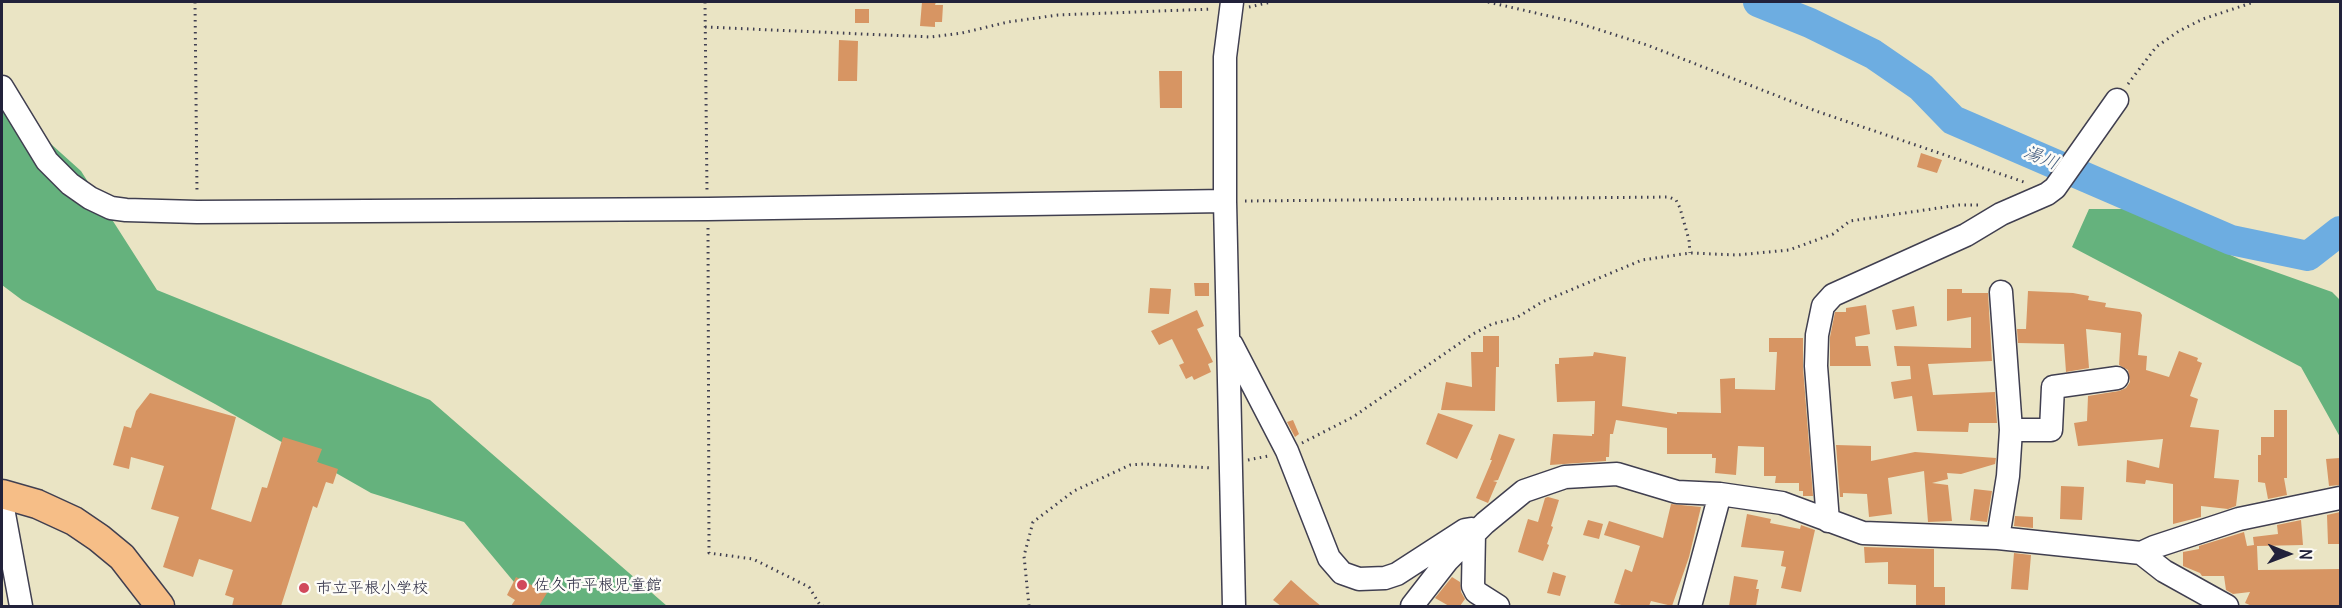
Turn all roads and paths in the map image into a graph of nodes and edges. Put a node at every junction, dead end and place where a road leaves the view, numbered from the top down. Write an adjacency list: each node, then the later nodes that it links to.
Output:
1 (195, 2): 13 (path)
2 (705, 2): 6 (path)
3 (1488, 2): 9 (path)
4 (2254, 2): 8 (path)
5 (1232, 4): 6 (path); 10 (street)
6 (705, 27): 11 (path)
7 (2, 87): 13 (street)
8 (2117, 100): 9 (street)
9 (2047, 193): 12 (street)
10 (1226, 201): 11 (street); 14 (path); 16 (street)
11 (708, 209): 13 (street); 31 (path)
12 (2013, 209): 14 (path); 25 (street)
13 (197, 212)
14 (1690, 253): 19 (path)
15 (2001, 292): 18 (street)
16 (1228, 338): 19 (street); 20 (street)
17 (2117, 378): 18 (street)
18 (2011, 430): 27 (street)
19 (1287, 451): 20 (path); 26 (street)
20 (1231, 464): 32 (path); 33 (street)
21 (2, 494): 30 (main road)
22 (1720, 494): 25 (street); 26 (street); 36 (street)
23 (2340, 498): 28 (street)
24 (2, 503): 29 (street)
25 (1828, 521): 27 (street)
26 (1474, 533): 34 (street); 35 (street)
27 (1998, 538): 28 (street)
28 (2141, 553): 37 (street)
29 (21, 606)
30 (160, 606)
31 (823, 606)
32 (1029, 606)
33 (1234, 606)
34 (1412, 606)
35 (1498, 606)
36 (1690, 606)
37 (2227, 606)

